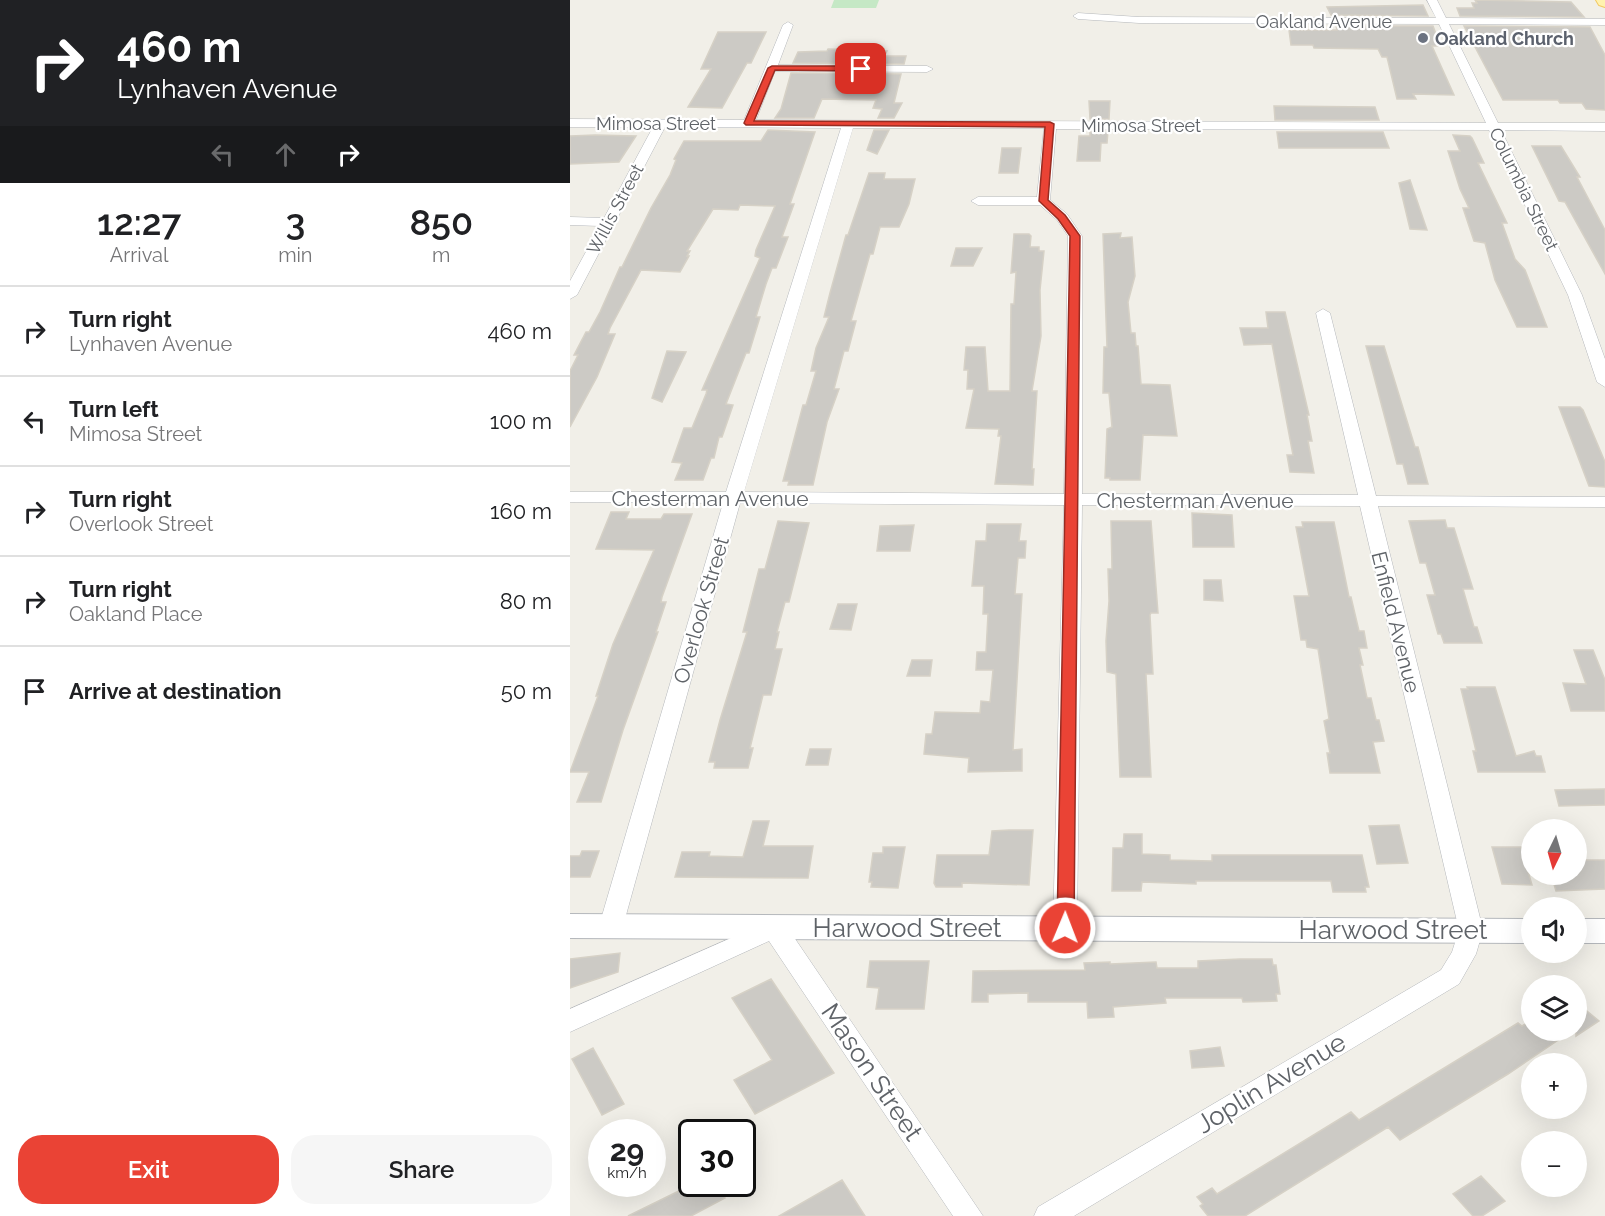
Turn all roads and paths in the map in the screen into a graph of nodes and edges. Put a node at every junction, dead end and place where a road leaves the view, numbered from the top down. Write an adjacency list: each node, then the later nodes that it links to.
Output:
1 (1432, 0): 3 (street, Columbia Street)
2 (1078, 16): 3 (street, Oakland Avenue)
3 (1443, 22): 4 (street, Oakland Avenue); 13 (street, Columbia Street)
4 (1605, 22)
5 (788, 25): 6 (street)
6 (772, 68): 7 (street); 10 (street)
7 (927, 69)
8 (570, 123): 9 (street, Mimosa Street)
9 (660, 123): 10 (street, Mimosa Street); 18 (street, Willis Street)
10 (748, 123): 11 (street, Mimosa Street)
11 (849, 124): 12 (street, Mimosa Street); 23 (street, Overlook Street)
12 (1050, 124): 13 (street, Mimosa Street); 16 (street)
13 (1494, 126): 14 (street, Mimosa Street); 21 (street, Columbia Street)
14 (1605, 126)
15 (978, 201): 16 (street)
16 (1043, 201): 24 (street)
17 (570, 221): 18 (street)
18 (609, 222): 19 (street, Willis Street)
19 (570, 296)
20 (1323, 313): 25 (street, Enfield Avenue)
21 (1605, 382)
22 (570, 497): 23 (street, Chesterman Avenue)
23 (733, 498): 24 (street, Chesterman Avenue); 28 (street, Overlook Street)
24 (1073, 500): 25 (street, Chesterman Avenue); 30 (street)
25 (1367, 501): 26 (street, Chesterman Avenue); 31 (street, Enfield Avenue)
26 (1605, 502)
27 (570, 926): 28 (street, Harwood Street)
28 (611, 926): 29 (street, Harwood Street)
29 (774, 928): 30 (street, Harwood Street); 35 (street); 36 (street, Mason Street)
30 (1065, 928): 31 (street, Harwood Street)
31 (1471, 930): 32 (street, Harwood Street); 37 (street, Joplin Avenue)
32 (1521, 931)
33 (1587, 931): 34 (street)
34 (1605, 931)
35 (570, 1021)
36 (969, 1216)
37 (1048, 1216)

